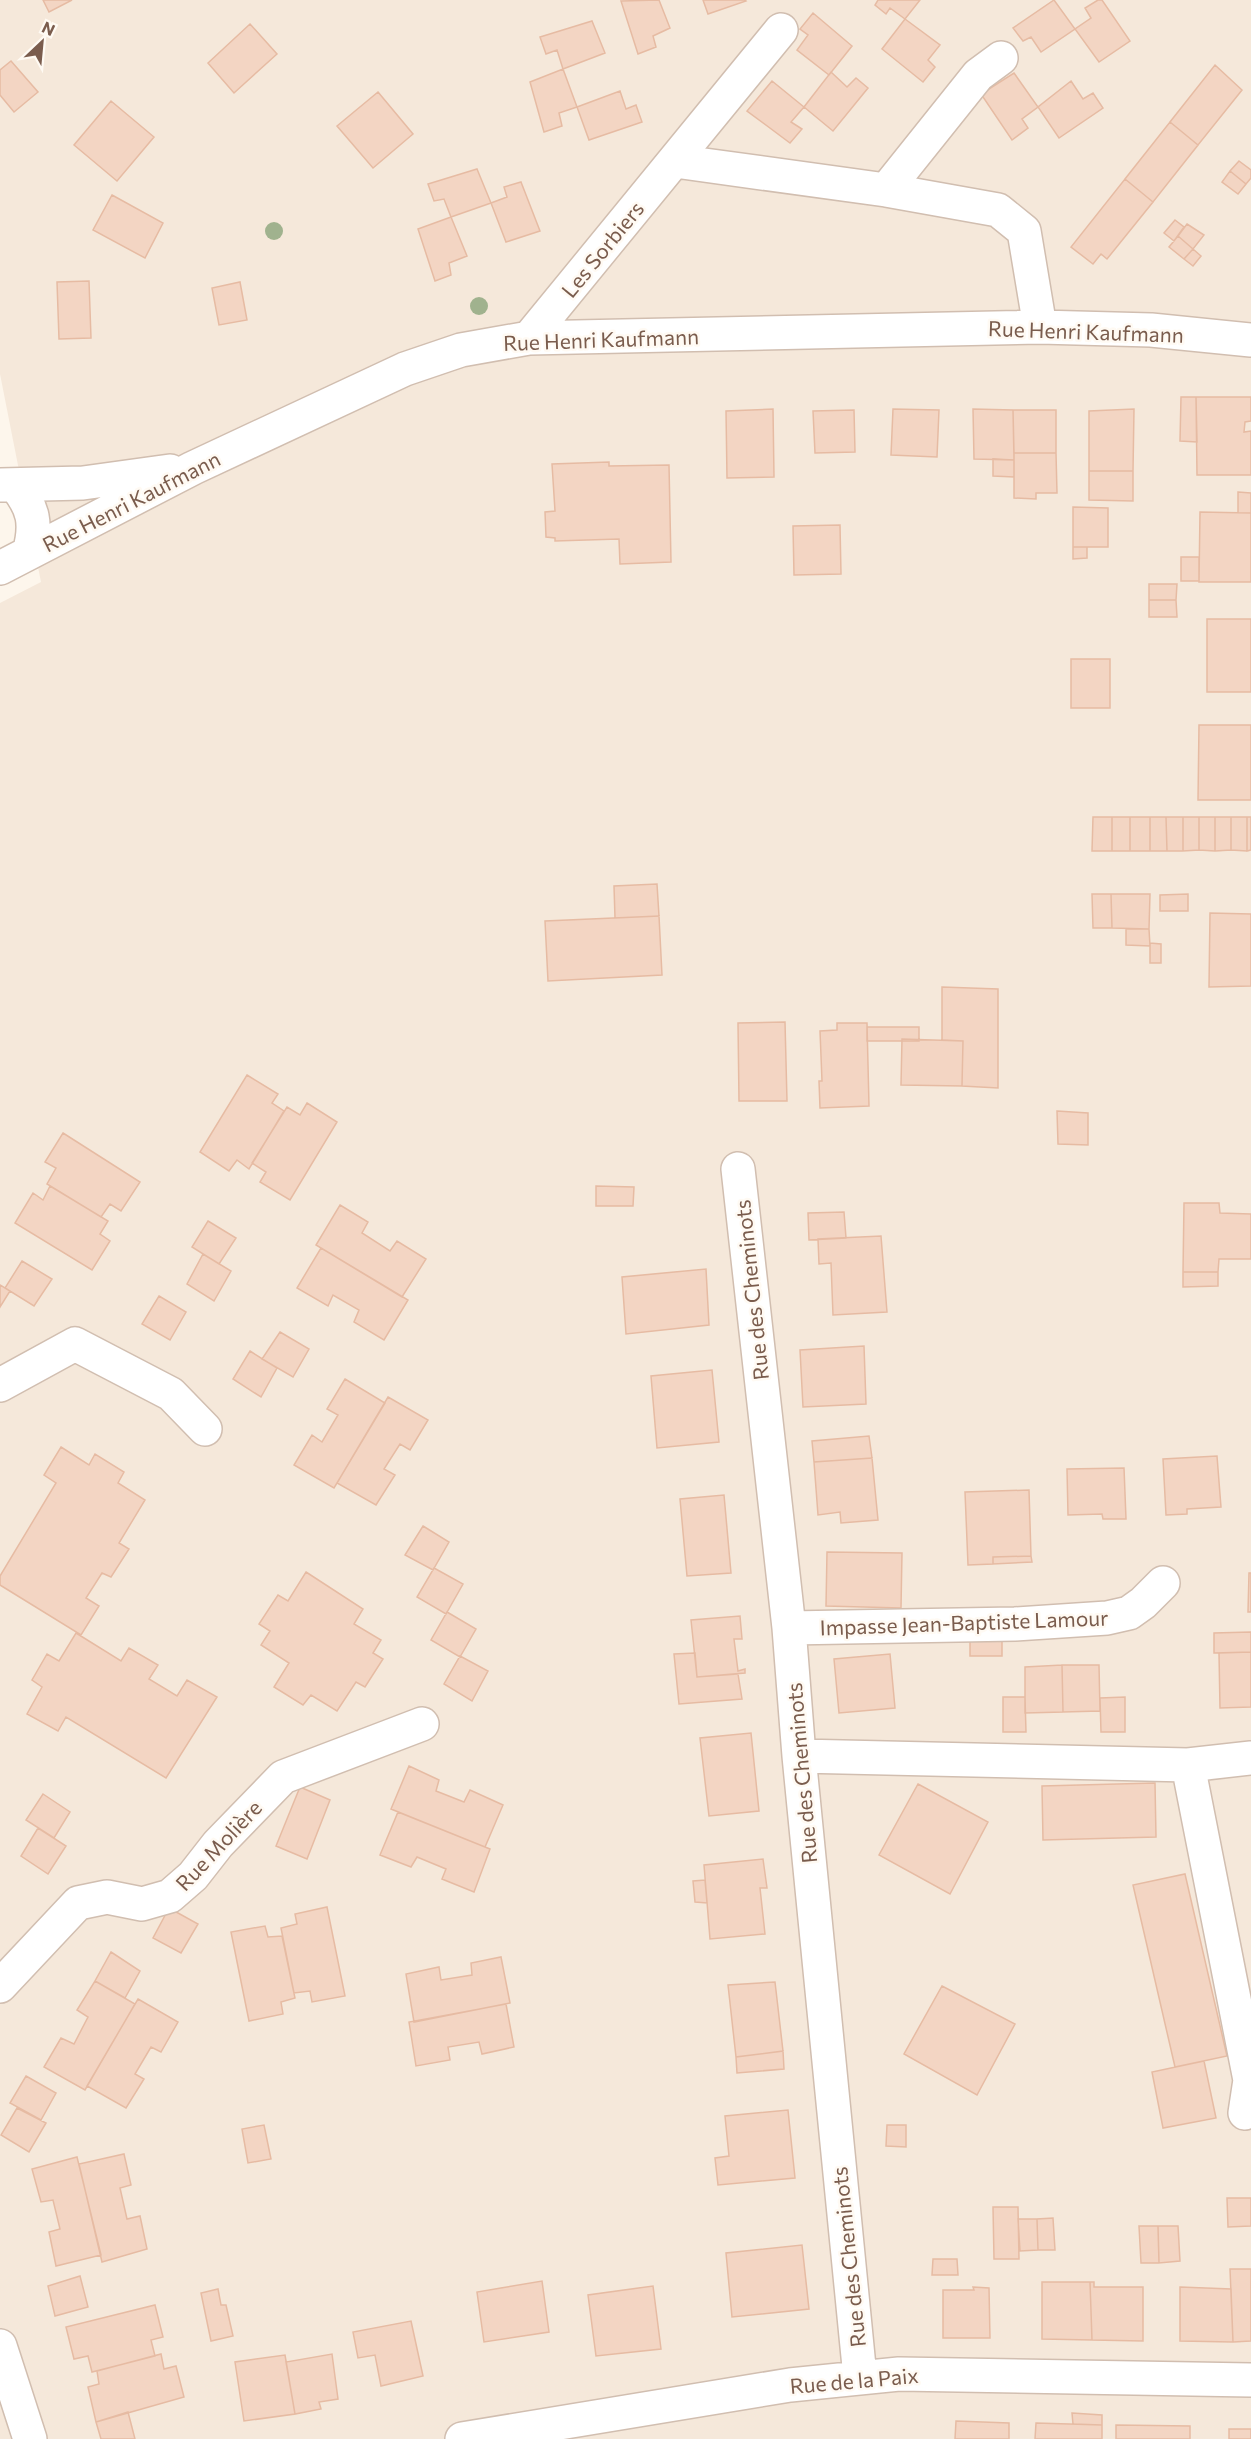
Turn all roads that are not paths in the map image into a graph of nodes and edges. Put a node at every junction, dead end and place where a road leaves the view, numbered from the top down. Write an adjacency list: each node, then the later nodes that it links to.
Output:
1 (781, 30): 3 (street, Les Sorbiers)
2 (1001, 58): 4 (street)
3 (675, 161): 4 (street); 6 (street, Les Sorbiers)
4 (886, 190): 5 (street)
5 (1040, 327): 6 (street, Rue Henri Kaufmann); 7 (street, Rue Henri Kaufmann)
6 (530, 338): 8 (street, Rue Henri Kaufmann)
7 (1251, 340)
8 (193, 468): 9 (street); 10 (street, Rue Henri Kaufmann)
9 (7, 485): 10 (street)
10 (29, 553): 11 (street, Rue Henri Kaufmann)
11 (0, 568)
12 (738, 1169): 16 (street, Rue des Cheminots)
13 (0, 1385): 14 (street)
14 (205, 1429)
15 (1163, 1583): 16 (street, Impasse Jean-Baptiste Lamour)
16 (789, 1628): 18 (street, Rue des Cheminots)
17 (422, 1724): 21 (street, Rue Molière)
18 (799, 1756): 20 (street); 24 (street, Rue des Cheminots)
19 (1251, 1758): 20 (street)
20 (1188, 1765): 22 (street)
21 (0, 1986)
22 (1245, 2113)
23 (0, 2346): 26 (street)
24 (860, 2377): 25 (street, Rue de la Paix); 27 (street, Rue de la Paix)
25 (1251, 2380)
26 (30, 2439)
27 (462, 2439)

